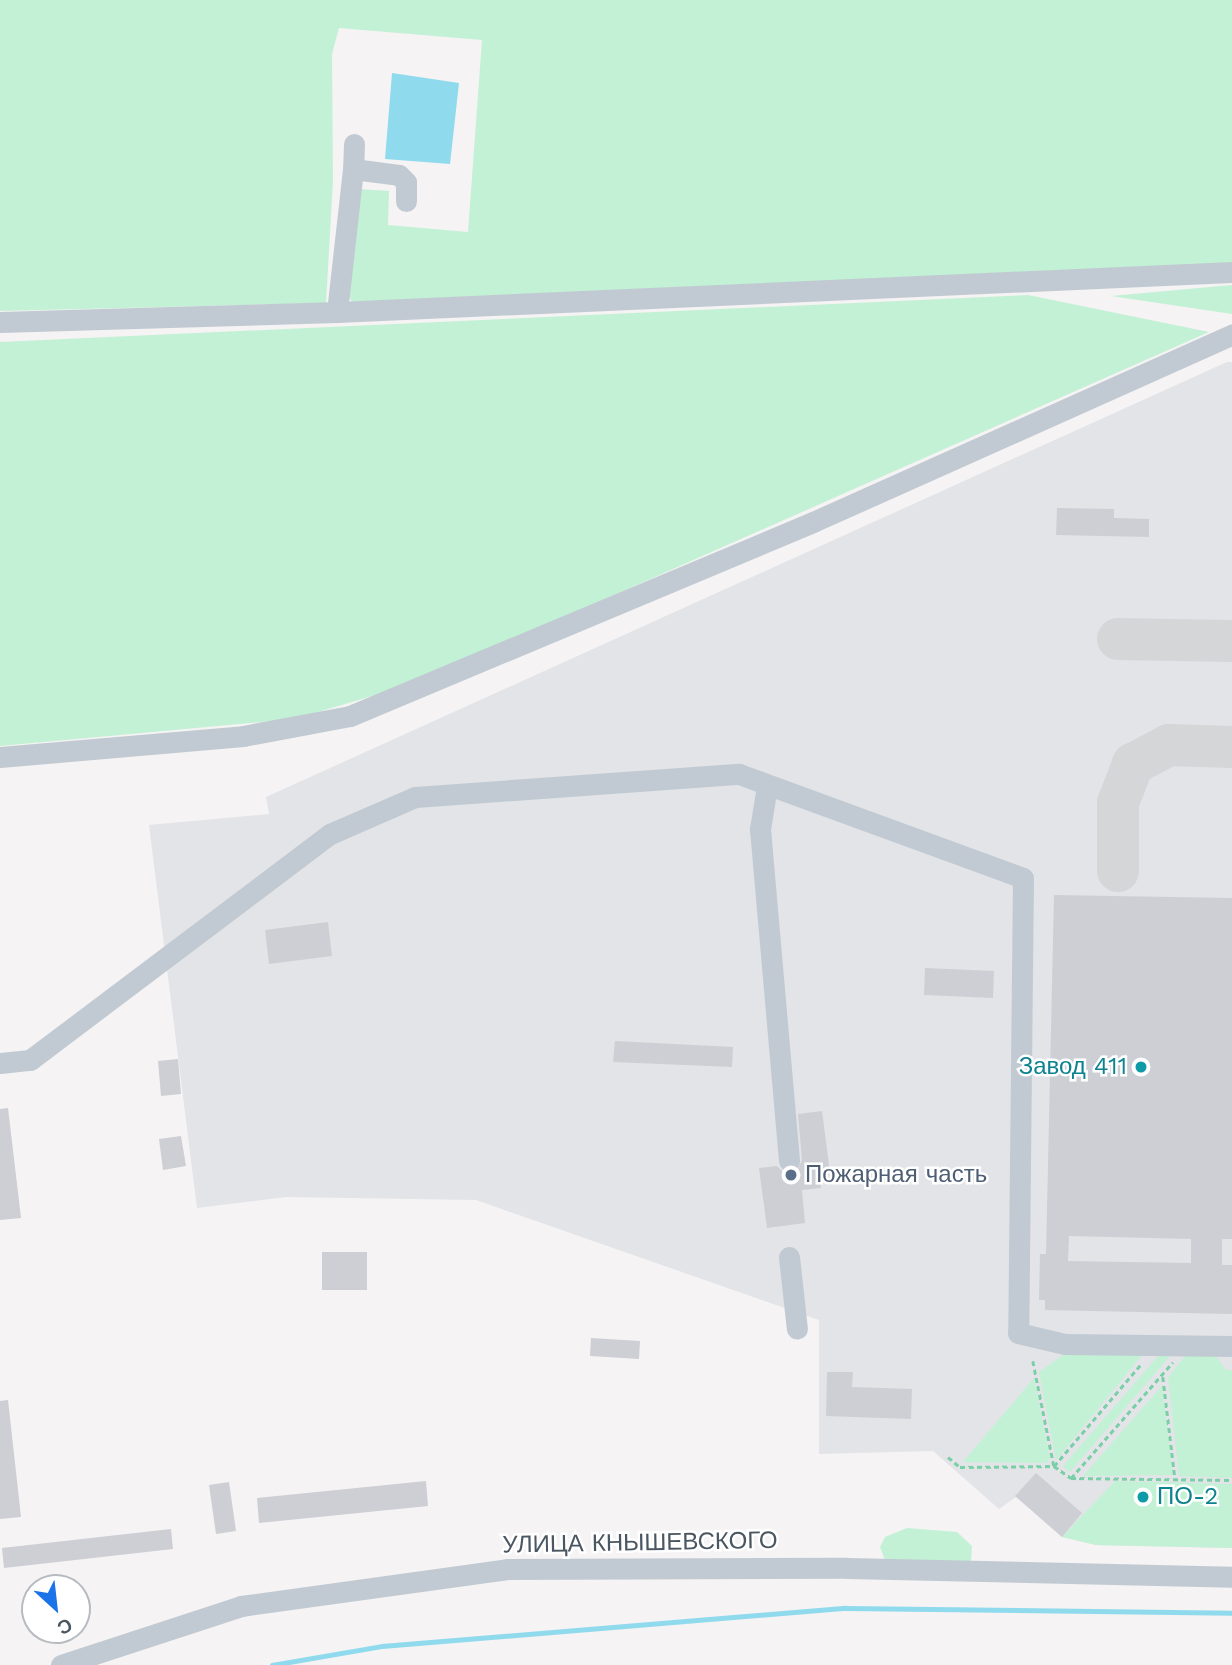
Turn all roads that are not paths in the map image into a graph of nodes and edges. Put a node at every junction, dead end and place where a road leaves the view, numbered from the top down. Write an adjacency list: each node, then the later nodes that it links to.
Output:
1 (354, 144): 2 (street)
2 (353, 169): 3 (street); 5 (street)
3 (406, 201)
4 (1232, 272): 5 (street)
5 (337, 312): 6 (street)
6 (0, 322)
7 (1232, 335): 8 (street)
8 (0, 757)
9 (767, 786): 10 (street); 11 (street); 14 (street)
10 (0, 1063)
11 (789, 1161)
12 (789, 1257): 13 (street)
13 (797, 1329)
14 (1232, 1346)
15 (1232, 1577): 16 (street, УЛИЦА КНЫШЕВСКОГО)
16 (61, 1665)

